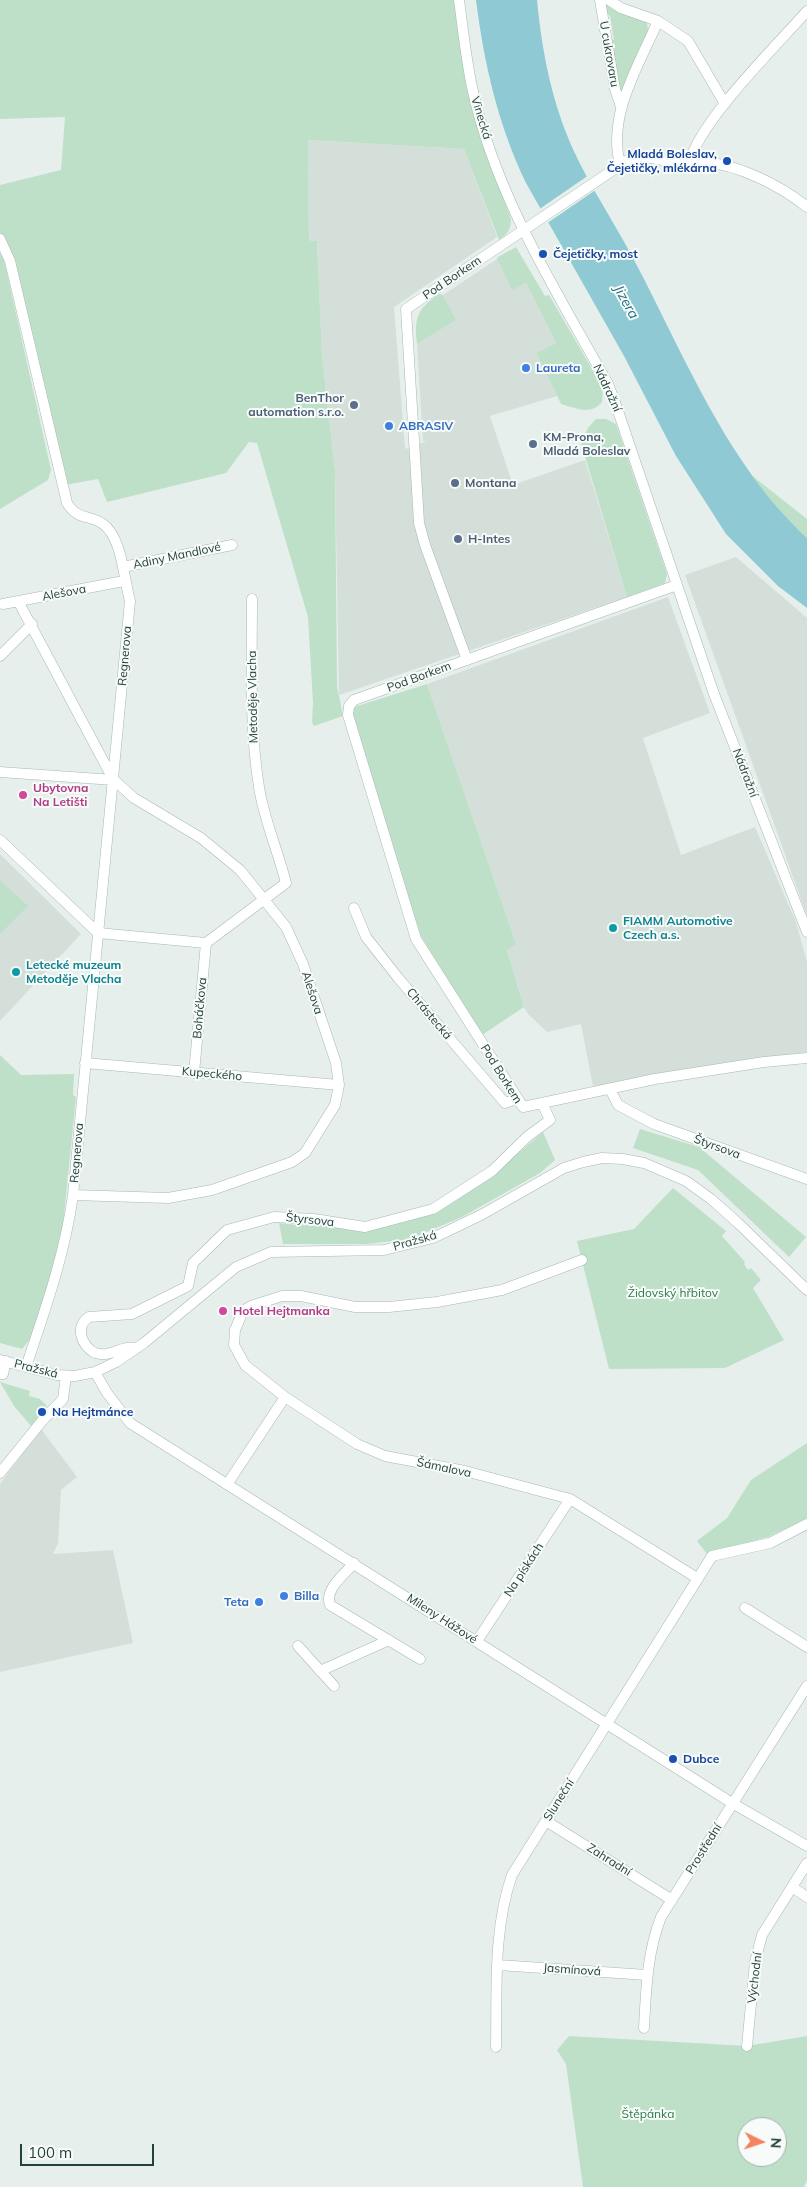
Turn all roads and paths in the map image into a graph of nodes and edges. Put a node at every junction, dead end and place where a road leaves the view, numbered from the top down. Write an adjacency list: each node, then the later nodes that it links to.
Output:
1 (460, 0): 11 (street, Vinecká)
2 (600, 0): 7 (street, U cukrovaru)
3 (609, 0): 5 (street, U cukrovaru)
4 (807, 11): 6 (street)
5 (658, 22): 6 (street, U cukrovaru); 7 (street, U cukrovaru)
6 (725, 104): 8 (street)
7 (621, 107): 9 (street, U cukrovaru)
8 (690, 162): 9 (street); 10 (street)
9 (620, 164): 11 (street)
10 (807, 208)
11 (522, 230): 16 (street, Nádražní); 22 (street, Pod Borkem)
12 (0, 239): 14 (street, Regnerova)
13 (232, 545): 14 (street, Adiny Mandlové)
14 (123, 567): 15 (street, Regnerova)
15 (124, 581): 18 (street, Alešova); 24 (street, Regnerova)
16 (677, 585): 22 (street); 28 (street, Nádražní)
17 (252, 599): 26 (street, Metoděje Vlacha)
18 (18, 602): 19 (street, Alešova); 20 (street)
19 (3, 604)
20 (32, 624): 21 (street); 24 (street)
21 (0, 656)
22 (466, 660): 36 (street, Pod Borkem)
23 (0, 772): 24 (street)
24 (114, 780): 26 (street, Alešova); 29 (street, Regnerova)
25 (0, 840): 29 (street)
26 (264, 898): 30 (street); 34 (street, Alešova)
27 (354, 908): 36 (street, Chrástecká)
28 (807, 932)
29 (98, 933): 30 (street); 32 (street, Regnerova)
30 (206, 943): 33 (street, Boháčkova)
31 (807, 1058): 35 (street)
32 (85, 1062): 33 (street, Kupeckého); 39 (street, Regnerova)
33 (194, 1073): 34 (street, Kupeckého)
34 (339, 1085): 39 (street, Alešova)
35 (610, 1089): 37 (street); 38 (street, Štyrsova)
36 (520, 1103): 37 (street)
37 (542, 1104): 42 (street, Štyrsova)
38 (807, 1179)
39 (73, 1195): 44 (street, Regnerova)
40 (582, 1260): 48 (street, Šámalova)
41 (807, 1290): 42 (street, Pražská)
42 (137, 1348): 45 (street, Pražská)
43 (3, 1360): 44 (street, Pražská); 46 (street)
44 (26, 1366): 47 (street, Pražská)
45 (95, 1372): 47 (street, Pražská); 50 (street, Mileny Hážové)
46 (0, 1374)
47 (66, 1376): 49 (street)
48 (284, 1397): 50 (street); 51 (street, Šámalova)
49 (0, 1473)
50 (228, 1483): 53 (street, Mileny Hážové)
51 (570, 1499): 54 (street, Šámalova); 57 (street, Na pískách)
52 (807, 1524): 54 (street, Sluneční)
53 (354, 1562): 56 (street); 57 (street, Mileny Hážové)
54 (697, 1578): 64 (street, Sluneční)
55 (744, 1608): 59 (street)
56 (389, 1640): 60 (street); 61 (street)
57 (477, 1641): 64 (street, Mileny Hážové)
58 (298, 1646): 61 (street)
59 (807, 1647)
60 (420, 1659)
61 (320, 1671): 62 (street)
62 (334, 1686)
63 (807, 1686): 65 (street, Prostřední)
64 (607, 1723): 65 (street, Mileny Hážové); 66 (street, Sluneční)
65 (732, 1803): 67 (street, Mileny Hážové); 71 (street, Prostřední)
66 (546, 1821): 71 (street, Zahradní); 72 (street, Sluneční)
67 (807, 1846)
68 (807, 1863): 69 (street, Východní)
69 (792, 1887): 70 (street); 75 (street, Východní)
70 (807, 1897)
71 (672, 1900): 73 (street, Prostřední)
72 (498, 1965): 73 (street, Jasmínová); 76 (street, Sluneční)
73 (647, 1975): 74 (street, Prostřední)
74 (644, 2028)
75 (747, 2046)
76 (496, 2047)

